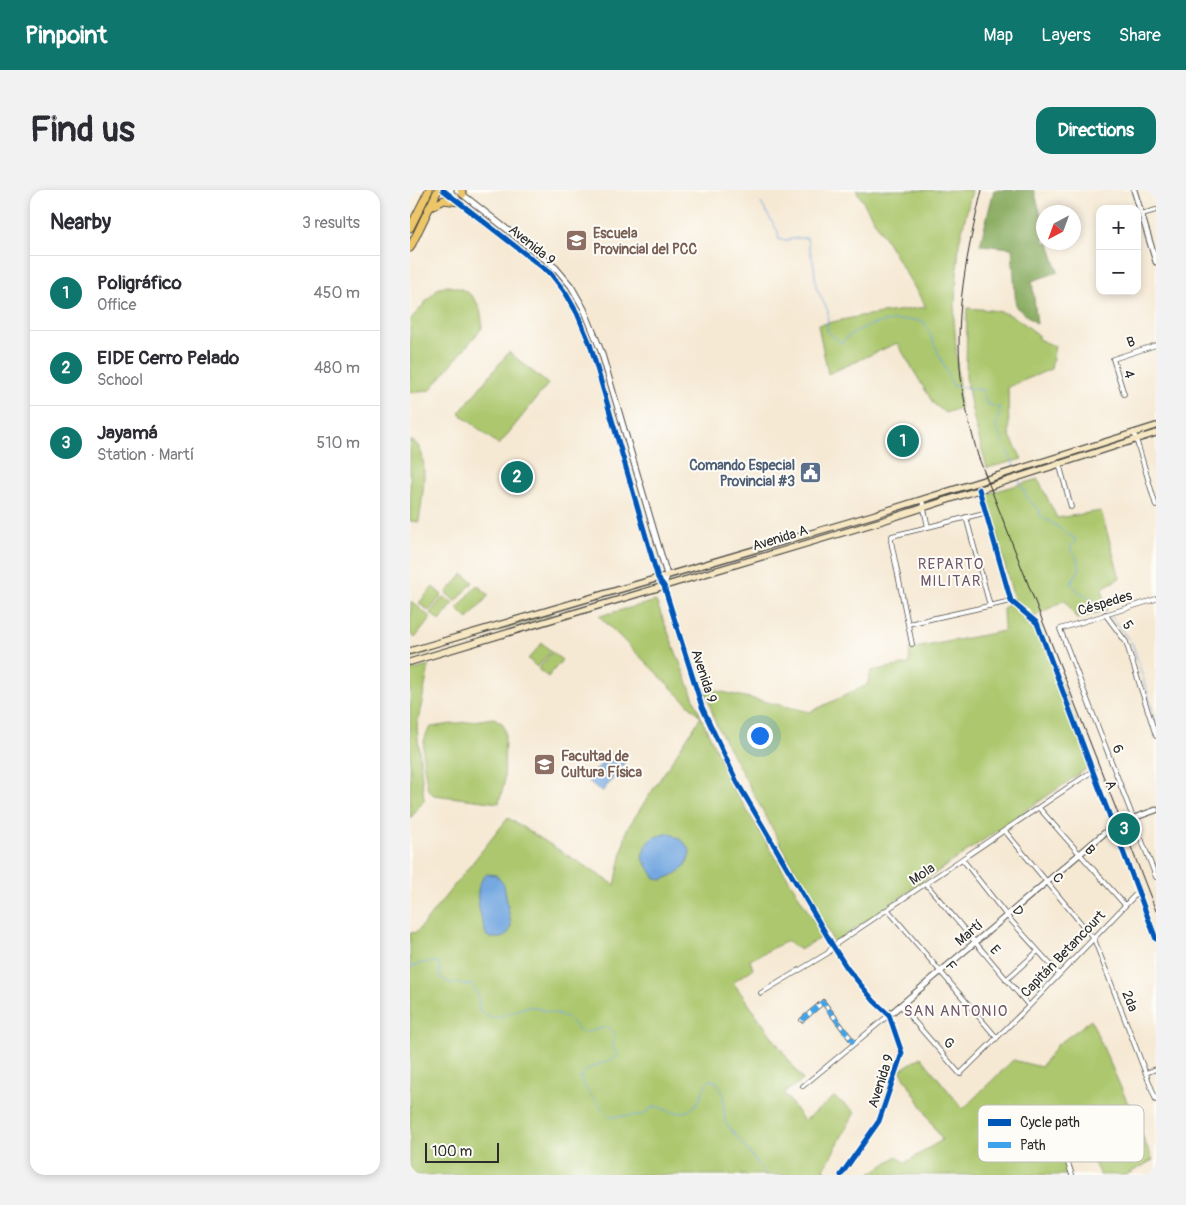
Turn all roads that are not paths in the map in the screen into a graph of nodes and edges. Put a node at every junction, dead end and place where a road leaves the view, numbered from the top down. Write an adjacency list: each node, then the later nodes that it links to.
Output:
1 (429, 190): 9 (highway)
2 (438, 190): 6 (highway)
3 (443, 190): 5 (street, Avenida 9)
4 (1134, 190): 8 (street)
5 (460, 194): 6 (highway); 11 (street, Avenida 9); 12 (street, Avenida 9)
6 (429, 208): 10 (highway)
7 (1156, 210): 8 (street)
8 (1142, 214): 13 (street)
9 (410, 228)
10 (410, 248)
11 (531, 249): 12 (street); 17 (street, Avenida 9)
12 (527, 255): 18 (street, Avenida 9)
13 (1156, 262)
14 (1156, 345): 15 (street, B)
15 (1113, 360): 16 (street, 4)
16 (1124, 394)
17 (617, 404): 18 (street); 33 (street, Avenida 9)
18 (607, 407): 34 (street, Avenida 9)
19 (1156, 426): 20 (main road, Avenida A)
20 (1134, 432): 22 (street); 24 (main road, Avenida A)
21 (1156, 433): 22 (main road, Avenida A)
22 (1136, 440): 23 (main road, Avenida A); 27 (street)
23 (1059, 464): 24 (main road, Avenida A); 28 (street)
24 (1012, 474): 25 (main road, Avenida A); 26 (main road, Avenida A)
25 (979, 488): 29 (main road, Avenida A); 30 (street)
26 (922, 500): 29 (street); 33 (main road, Avenida A)
27 (1156, 506)
28 (1071, 507)
29 (924, 508): 32 (street); 35 (main road, Avenida A)
30 (984, 513): 31 (street); 37 (street)
31 (966, 517): 32 (street); 38 (street)
32 (928, 527): 42 (street)
33 (667, 575): 34 (main road, Avenida A); 35 (street)
34 (658, 578): 35 (street, Avenida 9); 39 (main road, Avenida A)
35 (664, 586): 40 (main road, Avenida A); 66 (street, Avenida 9)
36 (1156, 599): 41 (street, Céspedes)
37 (1011, 601): 38 (street); 48 (street, A)
38 (990, 606): 42 (street)
39 (561, 607): 40 (main road); 45 (main road, Avenida A)
40 (571, 614): 46 (main road, Avenida A)
41 (1106, 614): 43 (street, Céspedes); 47 (street, 5)
42 (908, 624): 44 (street)
43 (1060, 629): 51 (street, 6)
44 (912, 644)
45 (410, 651)
46 (410, 662)
47 (1156, 736)
48 (1094, 770): 49 (street, Mola); 52 (street, A)
49 (1039, 808): 53 (street, Mola); 54 (street, B)
50 (1156, 810): 51 (street, Martí)
51 (1132, 818): 52 (street, Martí); 56 (street, 6)
52 (1114, 825): 54 (street, Martí); 59 (street, A)
53 (1005, 832): 55 (street, Mola); 57 (street, C)
54 (1078, 854): 57 (street, Martí); 60 (street, B)
55 (963, 860): 58 (street, Mola); 62 (street, D)
56 (1156, 877)
57 (1046, 882): 62 (street, Martí); 64 (street, C)
58 (926, 884): 61 (street, Mola); 65 (street, E)
59 (1138, 892): 60 (street, Capitán Betancourt); 63 (street, A)
60 (1125, 905): 64 (street, Capitán Betancourt)
61 (888, 910): 66 (street, Mola); 68 (street, F)
62 (1007, 916): 65 (street, Martí); 67 (street, D)
63 (1156, 938)
64 (1094, 939): 69 (street, Capitán Betancourt); 79 (street, 2da)
65 (974, 943): 68 (street, Martí); 70 (street, E)
66 (833, 946): 71 (street, Mola); 74 (street, Avenida 9)
67 (1038, 951): 69 (street, D); 70 (street)
68 (940, 971): 72 (street, Martí); 76 (street, F)
69 (1059, 974): 73 (street, Capitán Betancourt)
70 (1006, 980): 73 (street, E)
71 (761, 993)
72 (900, 1005): 74 (street, Martí); 80 (street, G)
73 (1029, 1006): 76 (street, Capitán Betancourt)
74 (889, 1015): 77 (street, Martí); 84 (street, Avenida 9)
75 (802, 1020): 77 (street)
76 (997, 1038): 80 (street, Capitán Betancourt)
77 (854, 1043): 81 (street, Martí)
78 (1156, 1069): 79 (street)
79 (1146, 1073): 82 (street, 2da)
80 (960, 1074)
81 (803, 1086)
82 (1156, 1100)
83 (1068, 1162): 85 (street)
84 (841, 1175)
85 (1072, 1175)

